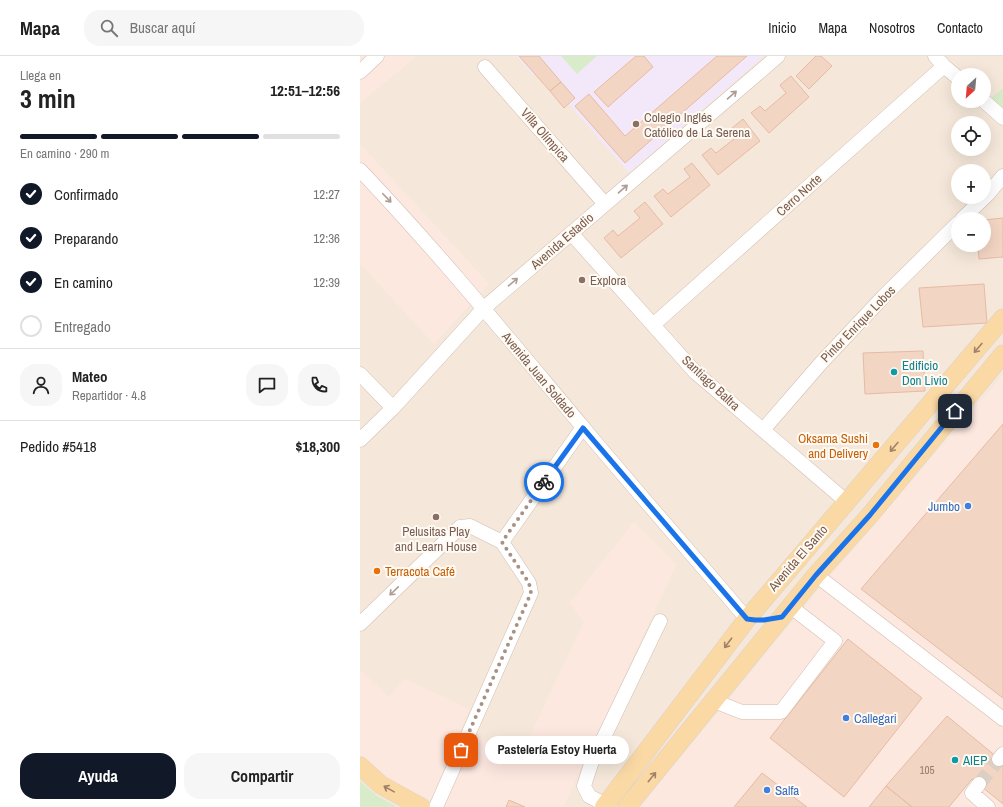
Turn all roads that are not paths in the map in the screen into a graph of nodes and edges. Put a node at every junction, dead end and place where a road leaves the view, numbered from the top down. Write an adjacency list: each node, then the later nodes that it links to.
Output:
1 (377, 56): 5 (street)
2 (778, 56): 11 (street, Avenida Estadio, one-way to 2)
3 (939, 61): 6 (street); 17 (street, Cerro Norte)
4 (485, 66): 11 (street, Villa Olímpica)
5 (360, 72)
6 (951, 72)
7 (991, 107): 8 (street)
8 (1003, 118)
9 (361, 173): 15 (street, Avenida Juan Soldado, one-way to 15)
10 (1003, 176): 12 (street)
11 (605, 204): 14 (street, Avenida Estadio)
12 (969, 212)
13 (951, 230): 22 (street, Pintor Enrique Lobos)
14 (571, 233): 15 (street, Avenida Estadio, one-way to 14); 17 (street, Santiago Baltra)
15 (484, 308): 20 (street, Avenida Estadio); 21 (street, Avenida Juan Soldado)
16 (1003, 318): 24 (main road, Avenida El Santo, one-way to 24)
17 (653, 325): 22 (street, Santiago Baltra)
18 (1003, 354): 26 (main road, Avenida El Santo)
19 (360, 374): 20 (street)
20 (393, 408): 23 (street, Avenida Estadio)
21 (583, 428): 25 (street); 28 (street, Avenida Juan Soldado)
22 (763, 430): 24 (street, Santiago Baltra)
23 (360, 440)
24 (847, 502): 28 (main road, Avenida El Santo)
25 (502, 542): 30 (street, one-way to 30); 37 (street)
26 (816, 575): 27 (main road, Avenida El Santo); 32 (street)
27 (787, 612): 28 (main road); 31 (main road, Avenida El Santo); 31 (street)
28 (747, 619): 35 (main road, Avenida El Santo, one-way to 35)
29 (660, 621): 35 (street)
30 (360, 624)
31 (714, 701): 38 (main road, Avenida El Santo, one-way to 31)
32 (1003, 719)
33 (360, 766): 36 (main road, one-way to 33)
34 (979, 784): 39 (street)
35 (605, 806)
36 (421, 807)
37 (436, 807)
38 (627, 807)
39 (988, 807)

